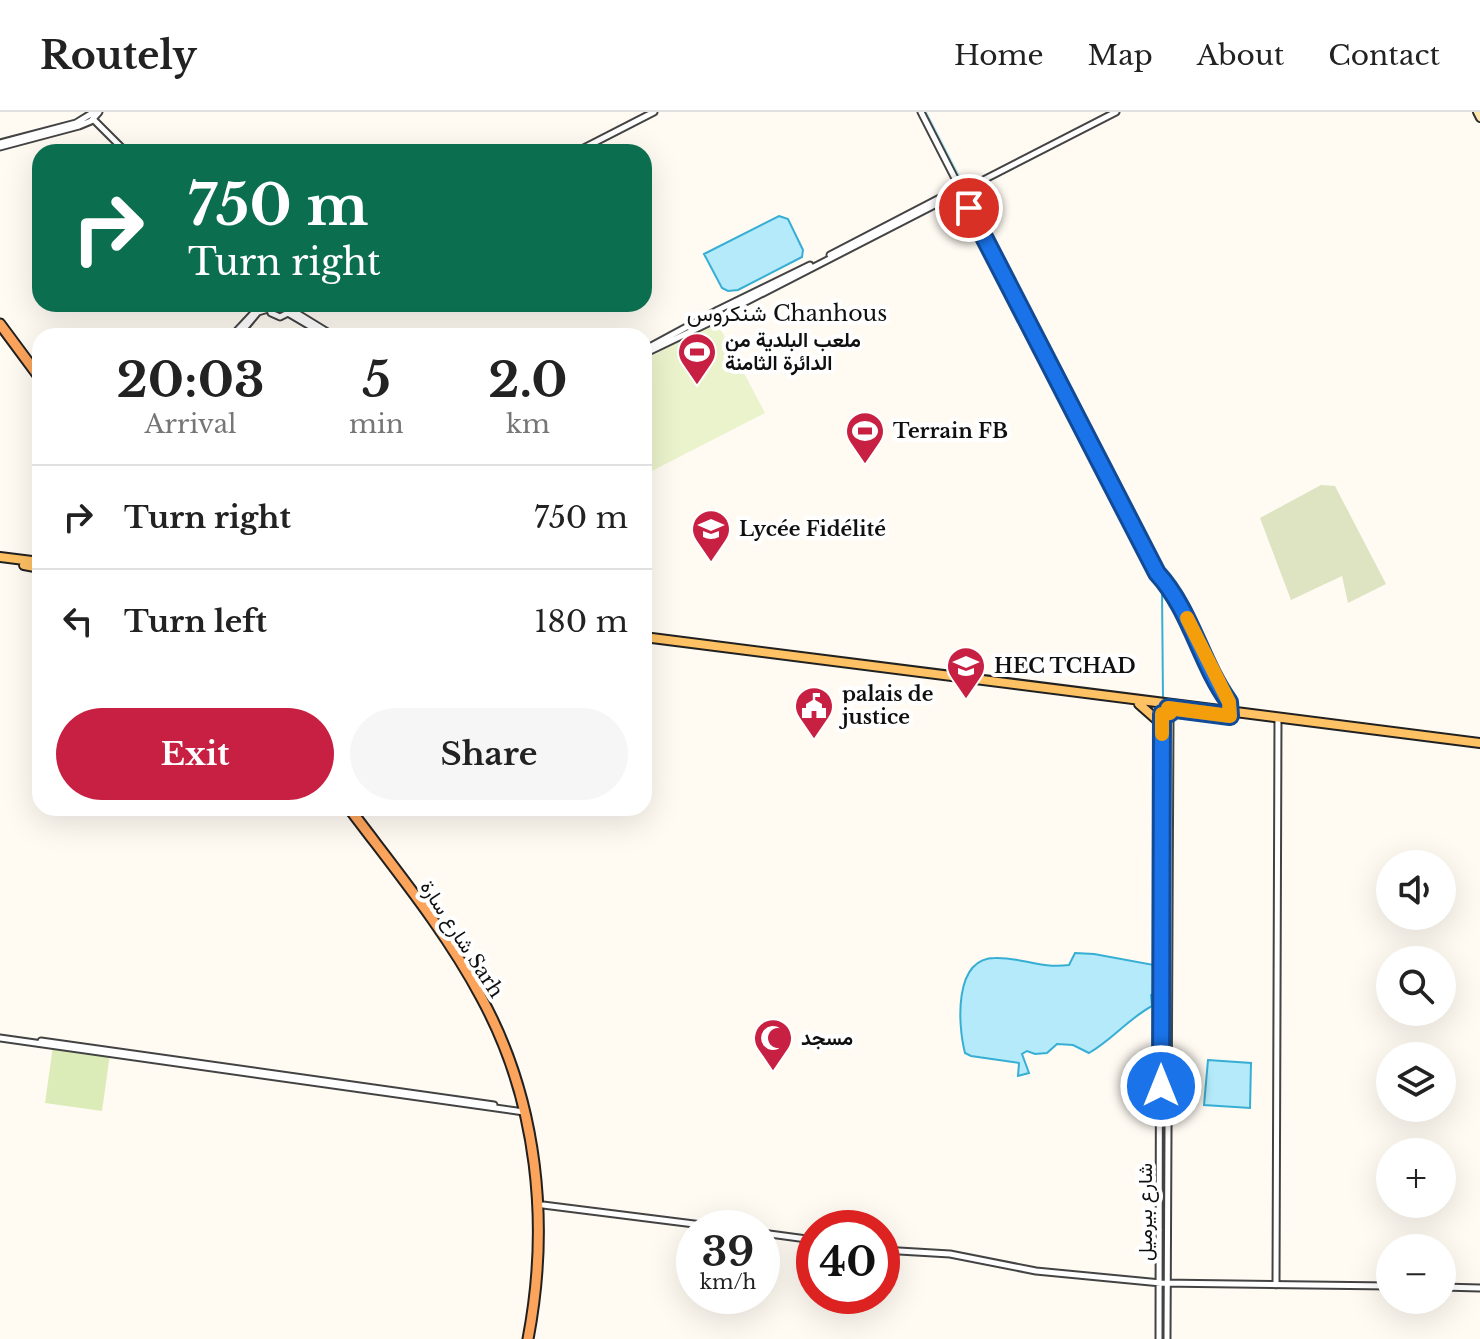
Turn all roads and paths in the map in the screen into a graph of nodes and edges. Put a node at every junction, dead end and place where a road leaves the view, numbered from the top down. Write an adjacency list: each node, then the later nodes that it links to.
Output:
1 (654, 112): 10 (street)
2 (660, 112): 11 (street)
3 (921, 112): 13 (street)
4 (1109, 112): 13 (street)
5 (1116, 112): 13 (street)
6 (1477, 112): 8 (main road)
7 (91, 117): 9 (street); 12 (street)
8 (1480, 118)
9 (116, 144)
10 (592, 144)
11 (598, 144)
12 (0, 145)
13 (962, 189): 23 (street); 30 (street)
14 (255, 312): 19 (street)
15 (258, 312): 20 (street)
16 (294, 312): 21 (street)
17 (295, 312): 22 (street)
18 (0, 321): 24 (highway); 25 (highway)
19 (242, 328)
20 (243, 328)
21 (316, 328)
22 (321, 328)
23 (652, 347)
24 (32, 361)
25 (32, 367)
26 (0, 559): 27 (main road)
27 (32, 563)
28 (652, 641): 31 (main road)
29 (652, 641): 31 (main road)
30 (1227, 707): 31 (main road); 31 (main road); 32 (main road); 32 (main road)
31 (1162, 710): 41 (street, شارع بيرميل); 41 (street, شارع بيرميل)
32 (1278, 719): 33 (main road); 42 (street)
33 (1480, 745)
34 (358, 816): 37 (highway, شارع سارة Sarh)
35 (358, 816): 38 (highway, شارع سارة Sarh)
36 (0, 1037): 37 (street)
37 (524, 1110): 46 (highway, شارع سارة Sarh)
38 (543, 1205): 39 (street); 46 (highway, شارع سارة Sarh)
39 (676, 1222)
40 (900, 1251): 41 (street)
41 (1164, 1283): 42 (street); 47 (street, شارع بيرميل); 48 (street, شارع بيرميل)
42 (1276, 1285): 43 (street)
43 (1376, 1286)
44 (1456, 1287): 45 (street)
45 (1480, 1288)
46 (531, 1339)
47 (1159, 1339)
48 (1167, 1339)

